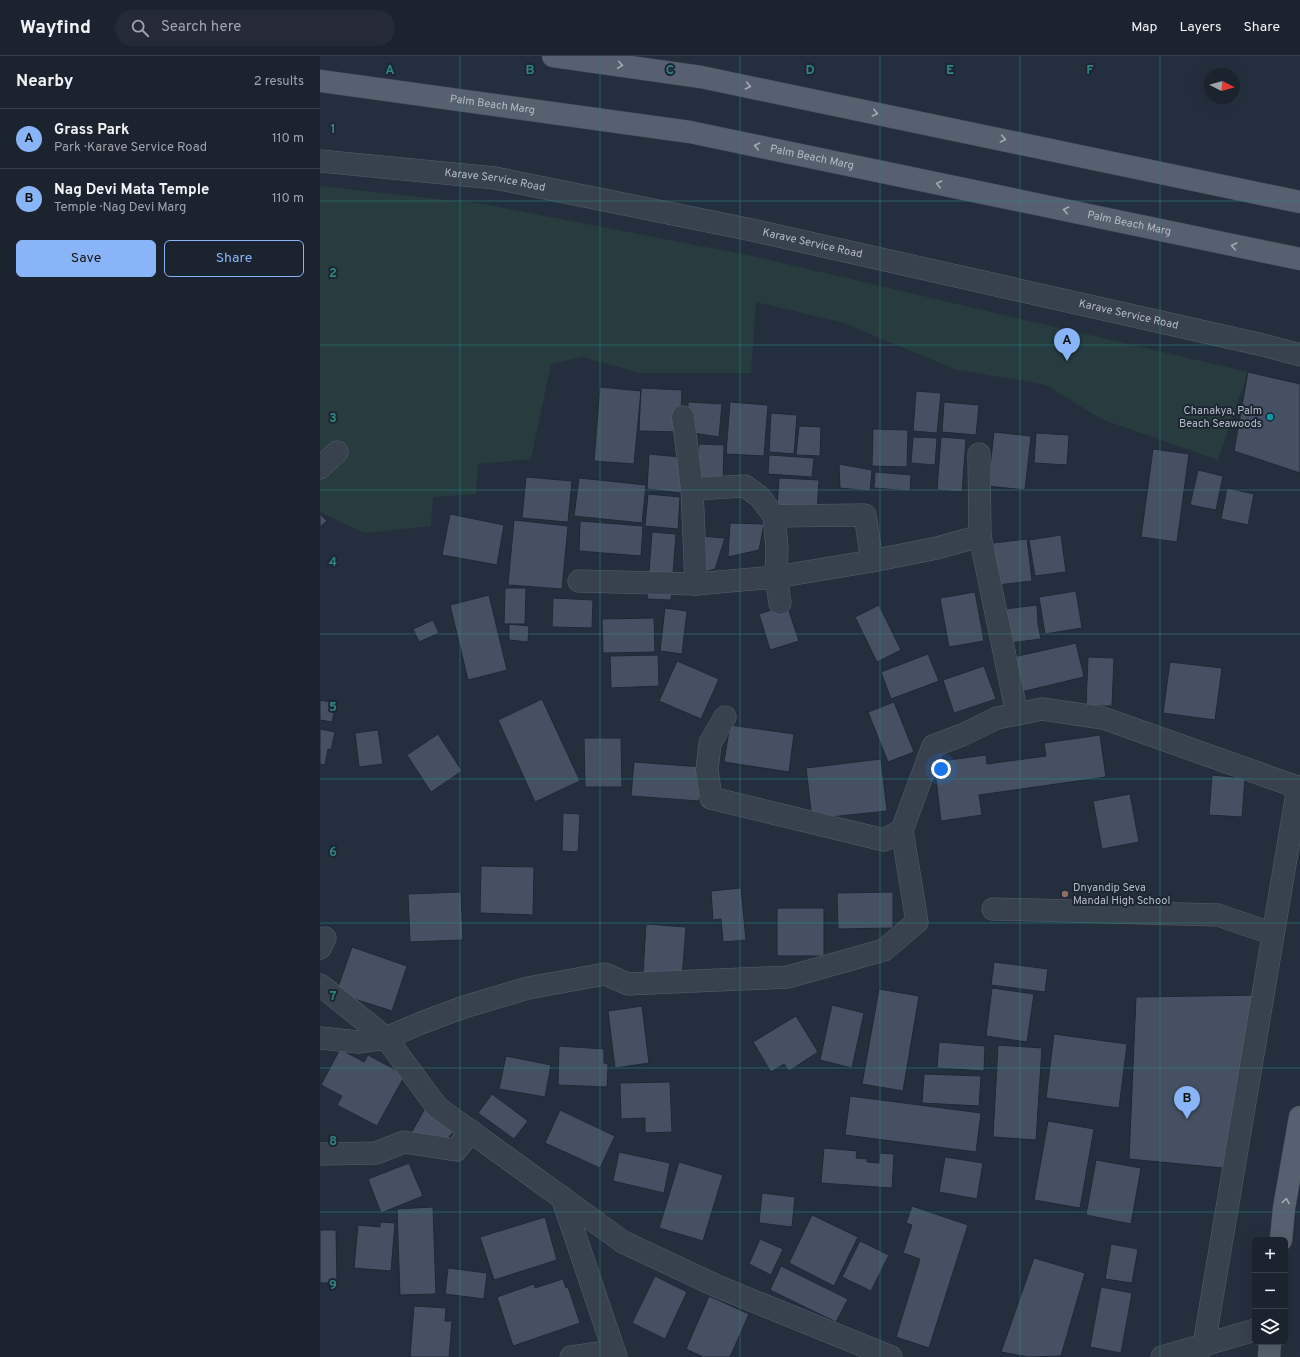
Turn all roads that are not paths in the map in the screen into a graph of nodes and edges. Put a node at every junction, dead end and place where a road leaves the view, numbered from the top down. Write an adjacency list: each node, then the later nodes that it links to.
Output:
1 (554, 56): 4 (main road, one-way to 4)
2 (320, 81): 5 (main road, Palm Beach Marg, one-way to 2)
3 (320, 161): 8 (street, Karave Service Road)
4 (1300, 202)
5 (1264, 252): 6 (main road, Palm Beach Marg); 7 (main road)
6 (1300, 259)
7 (1300, 268)
8 (1300, 355)
9 (683, 417): 13 (street)
10 (337, 452): 12 (street)
11 (980, 454): 15 (street)
12 (320, 468)
13 (692, 489): 14 (street); 19 (street)
14 (774, 516): 16 (street); 17 (street)
15 (980, 536): 16 (street); 21 (street)
16 (872, 561): 17 (street)
17 (776, 577): 19 (street); 20 (street)
18 (580, 581): 19 (street)
19 (696, 584)
20 (780, 603)
21 (1018, 714): 23 (street); 24 (street)
22 (725, 717): 24 (street)
23 (1299, 787): 26 (street)
24 (902, 830): 29 (street)
25 (993, 909): 26 (street)
26 (1273, 934): 37 (street)
27 (320, 985): 29 (street)
28 (320, 1038): 29 (street)
29 (386, 1038): 31 (street)
30 (1300, 1117): 34 (main road, one-way to 30)
31 (471, 1131): 32 (street); 33 (street)
32 (323, 1154)
33 (562, 1197): 38 (street); 40 (street)
34 (1281, 1237)
35 (1252, 1331): 37 (street)
36 (1270, 1345): 42 (main road)
37 (1199, 1351): 41 (street)
38 (615, 1354): 39 (street)
39 (571, 1357)
40 (891, 1357)
41 (1162, 1357)
42 (1269, 1357)

